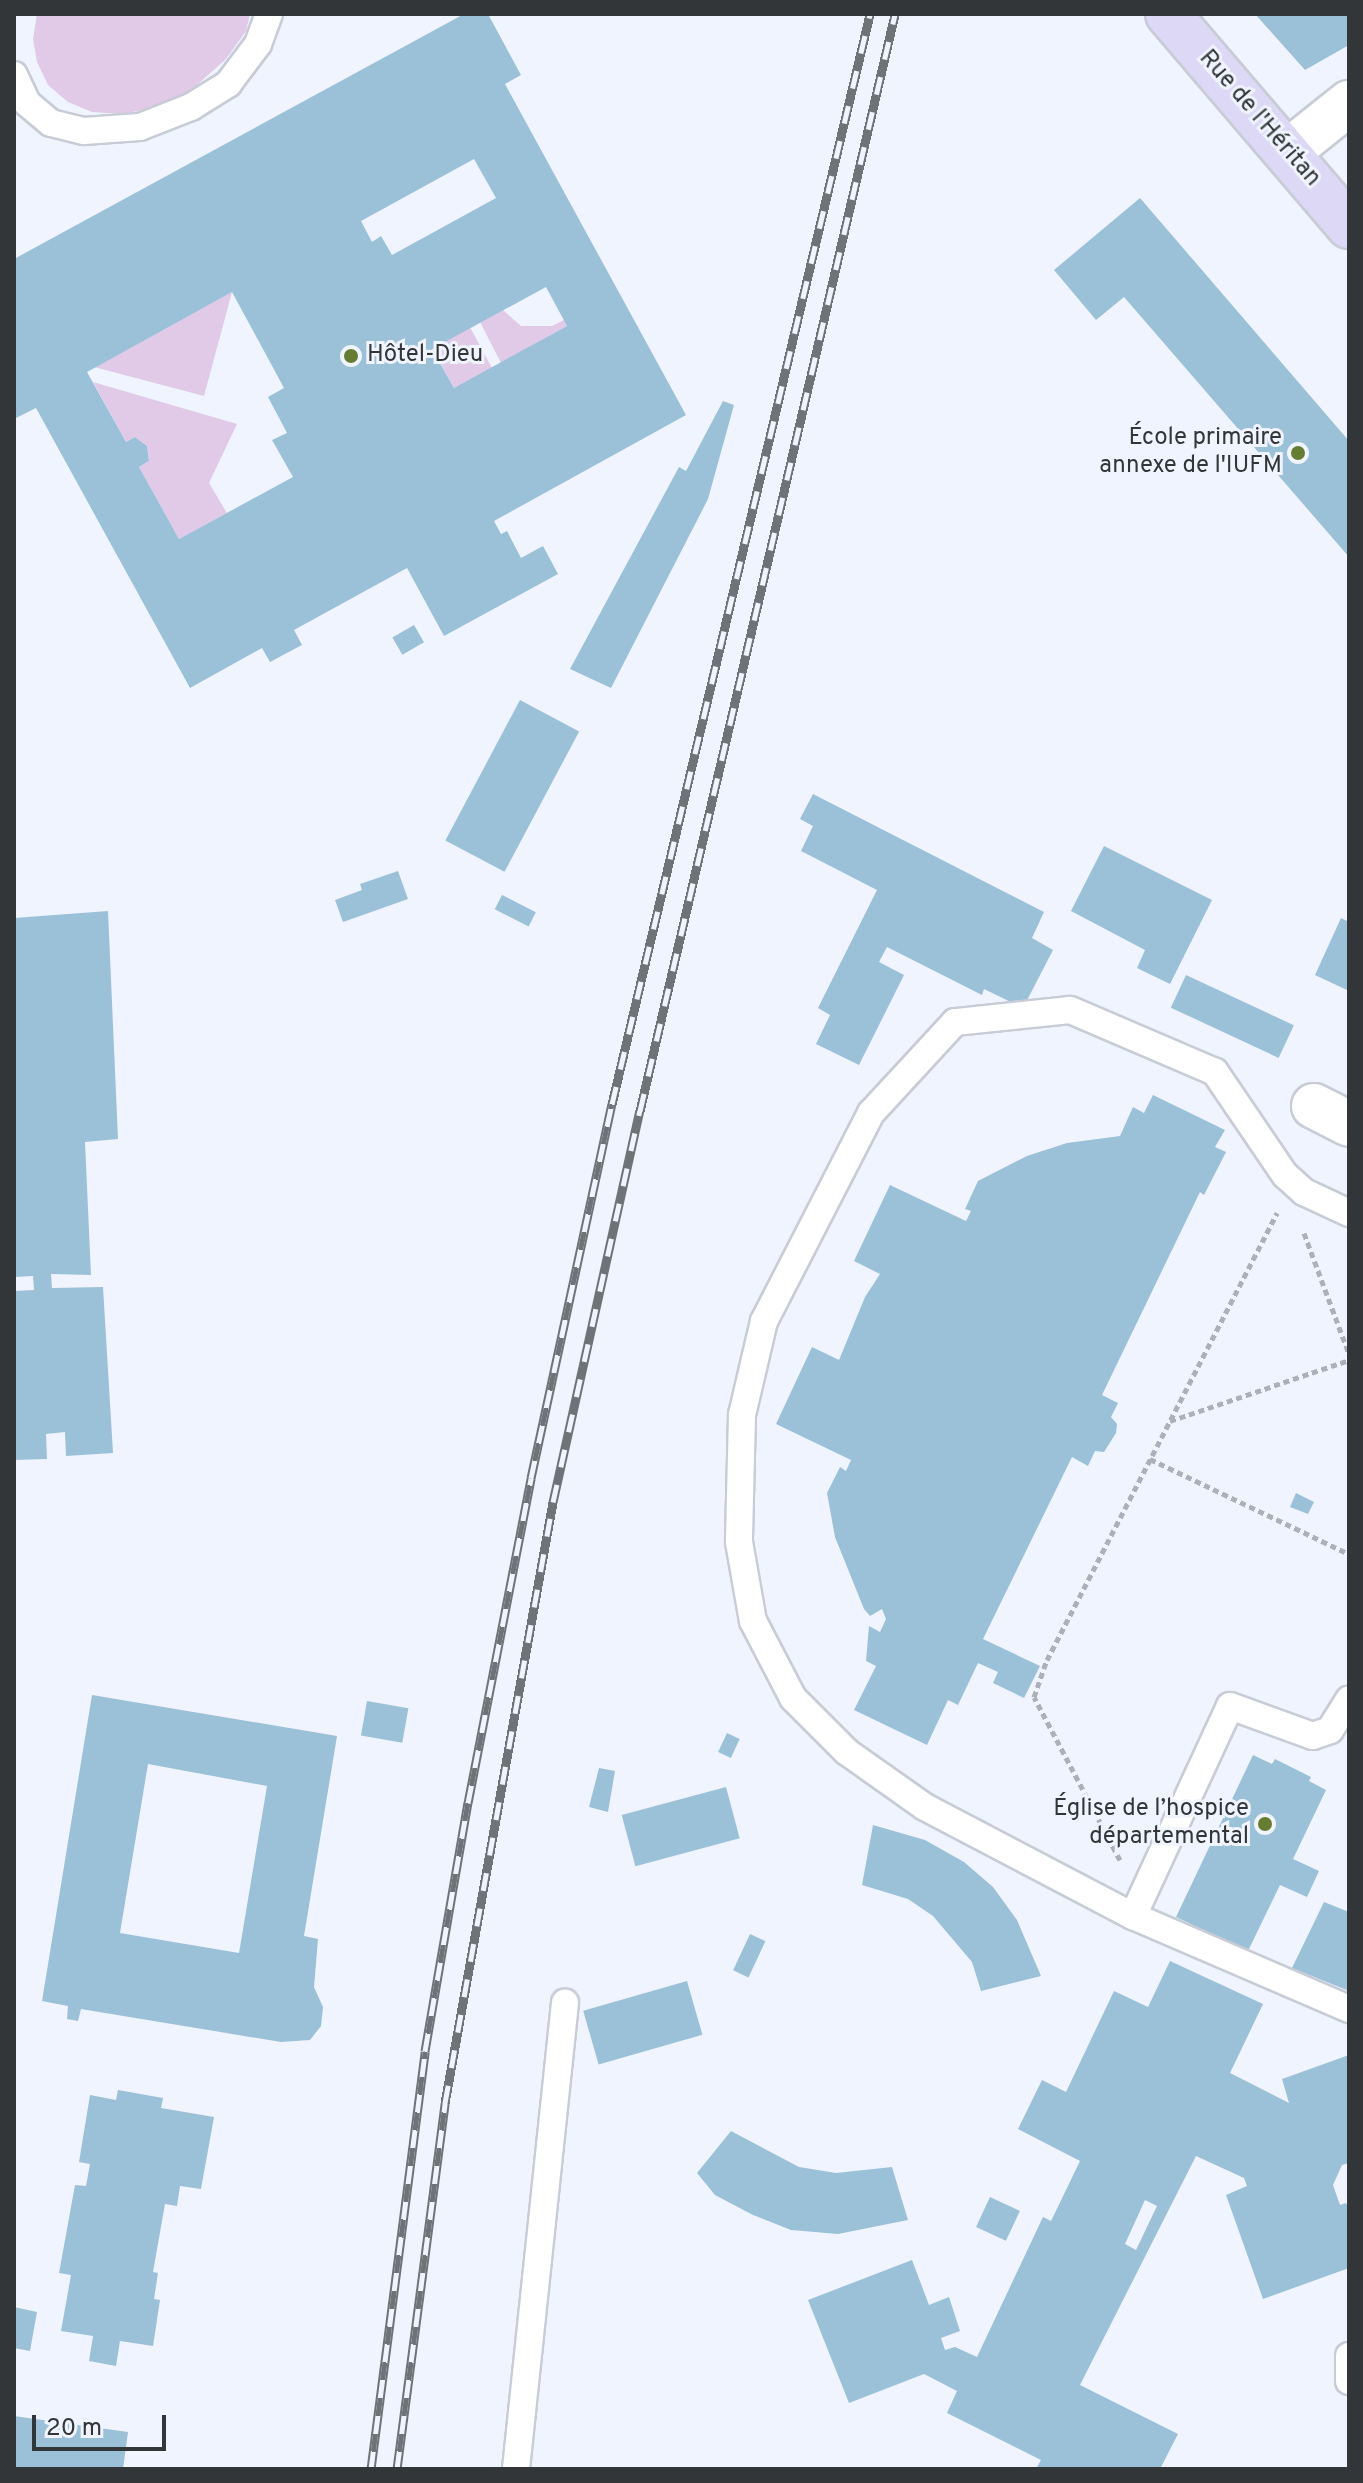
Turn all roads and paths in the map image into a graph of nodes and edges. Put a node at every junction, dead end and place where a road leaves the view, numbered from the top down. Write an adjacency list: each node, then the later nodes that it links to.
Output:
1 (269, 14): 3 (lane)
2 (1168, 14): 5 (street, Rue de l'Héritan)
3 (14, 75)
4 (1349, 103): 5 (street)
5 (1289, 151): 6 (street, Rue de l'Héritan)
6 (1349, 226)
7 (1290, 1186): 8 (lane); 9 (path); 10 (path); 14 (lane)
8 (1349, 1213)
9 (1349, 1357): 10 (path)
10 (1170, 1421): 11 (path)
11 (1150, 1459): 12 (path); 14 (path)
12 (1349, 1554)
13 (1349, 1700): 14 (lane)
14 (1137, 1908): 16 (lane)
15 (565, 2003): 19 (lane)
16 (1349, 2009)
17 (1349, 2356): 18 (lane)
18 (1349, 2381)
19 (516, 2469)

